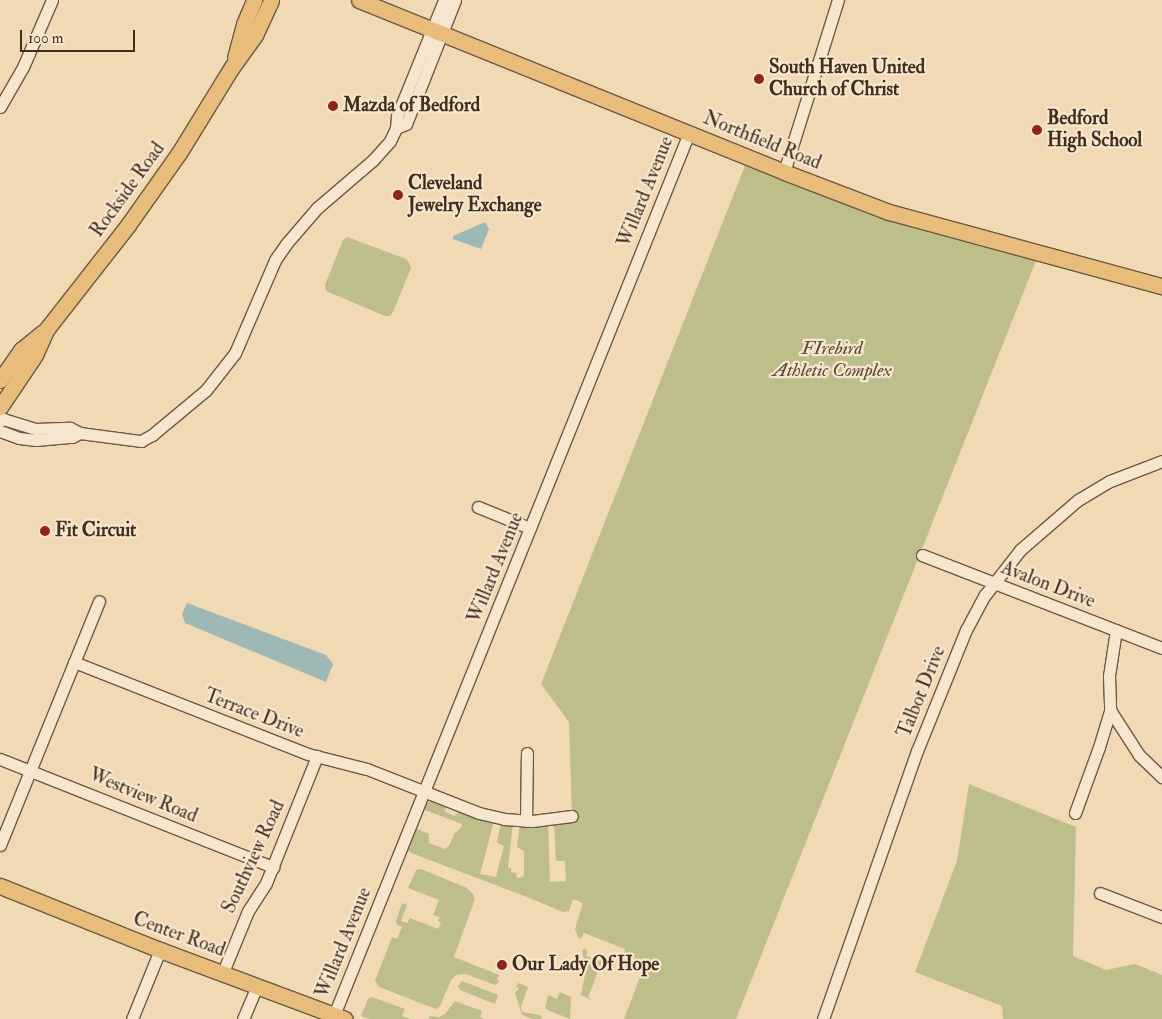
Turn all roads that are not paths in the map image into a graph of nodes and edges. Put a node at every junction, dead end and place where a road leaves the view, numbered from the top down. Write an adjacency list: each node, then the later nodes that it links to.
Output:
1 (52, 0): 10 (street)
2 (254, 0): 9 (main road, Rockside Road)
3 (271, 0): 9 (main road, Rockside Road)
4 (359, 0): 8 (main road, Northfield Road)
5 (444, 0): 8 (street)
6 (455, 0): 8 (street)
7 (838, 0): 12 (street)
8 (438, 31): 11 (main road, Northfield Road); 19 (street)
9 (232, 66): 14 (main road, Rockside Road)
10 (0, 107)
11 (688, 133): 12 (main road, Northfield Road); 22 (street, Willard Avenue)
12 (784, 172): 13 (main road, Northfield Road)
13 (1162, 286)
14 (46, 330): 15 (main road, Rockside Road); 16 (main road, Rockside Road)
15 (0, 380)
16 (0, 407)
17 (0, 421): 19 (street)
18 (0, 431): 19 (street)
19 (80, 433)
20 (1162, 461): 24 (street, Talbot Drive)
21 (478, 507): 22 (street)
22 (530, 528): 37 (street, Willard Avenue)
23 (922, 555): 24 (street, Avalon Drive)
24 (993, 583): 26 (street, Avalon Drive); 52 (street, Talbot Drive)
25 (99, 601): 28 (street)
26 (1116, 630): 27 (street, Avalon Drive); 29 (street)
27 (1162, 648)
28 (74, 662): 33 (street, Terrace Drive); 35 (street)
29 (1110, 710): 30 (street); 31 (street)
30 (1127, 736): 31 (street); 36 (street)
31 (1102, 738): 38 (street)
32 (527, 753): 40 (street)
33 (317, 756): 37 (street, Terrace Drive); 42 (street, Southview Road)
34 (0, 759): 35 (street, Westview Road)
35 (30, 771): 41 (street); 42 (street, Westview Road)
36 (1162, 777)
37 (424, 792): 40 (street, Terrace Drive); 49 (street, Willard Avenue)
38 (1075, 813)
39 (572, 816): 40 (street, Terrace Drive)
40 (526, 821)
41 (0, 845)
42 (273, 867): 47 (street, Southview Road)
43 (0, 886): 46 (main road, Center Road)
44 (1100, 893): 45 (street)
45 (1162, 917)
46 (160, 950): 47 (main road, Center Road); 50 (street)
47 (223, 972): 48 (main road, Center Road)
48 (257, 986): 49 (main road, Center Road); 51 (street)
49 (339, 1017)
50 (132, 1019)
51 (243, 1019)
52 (824, 1019)

